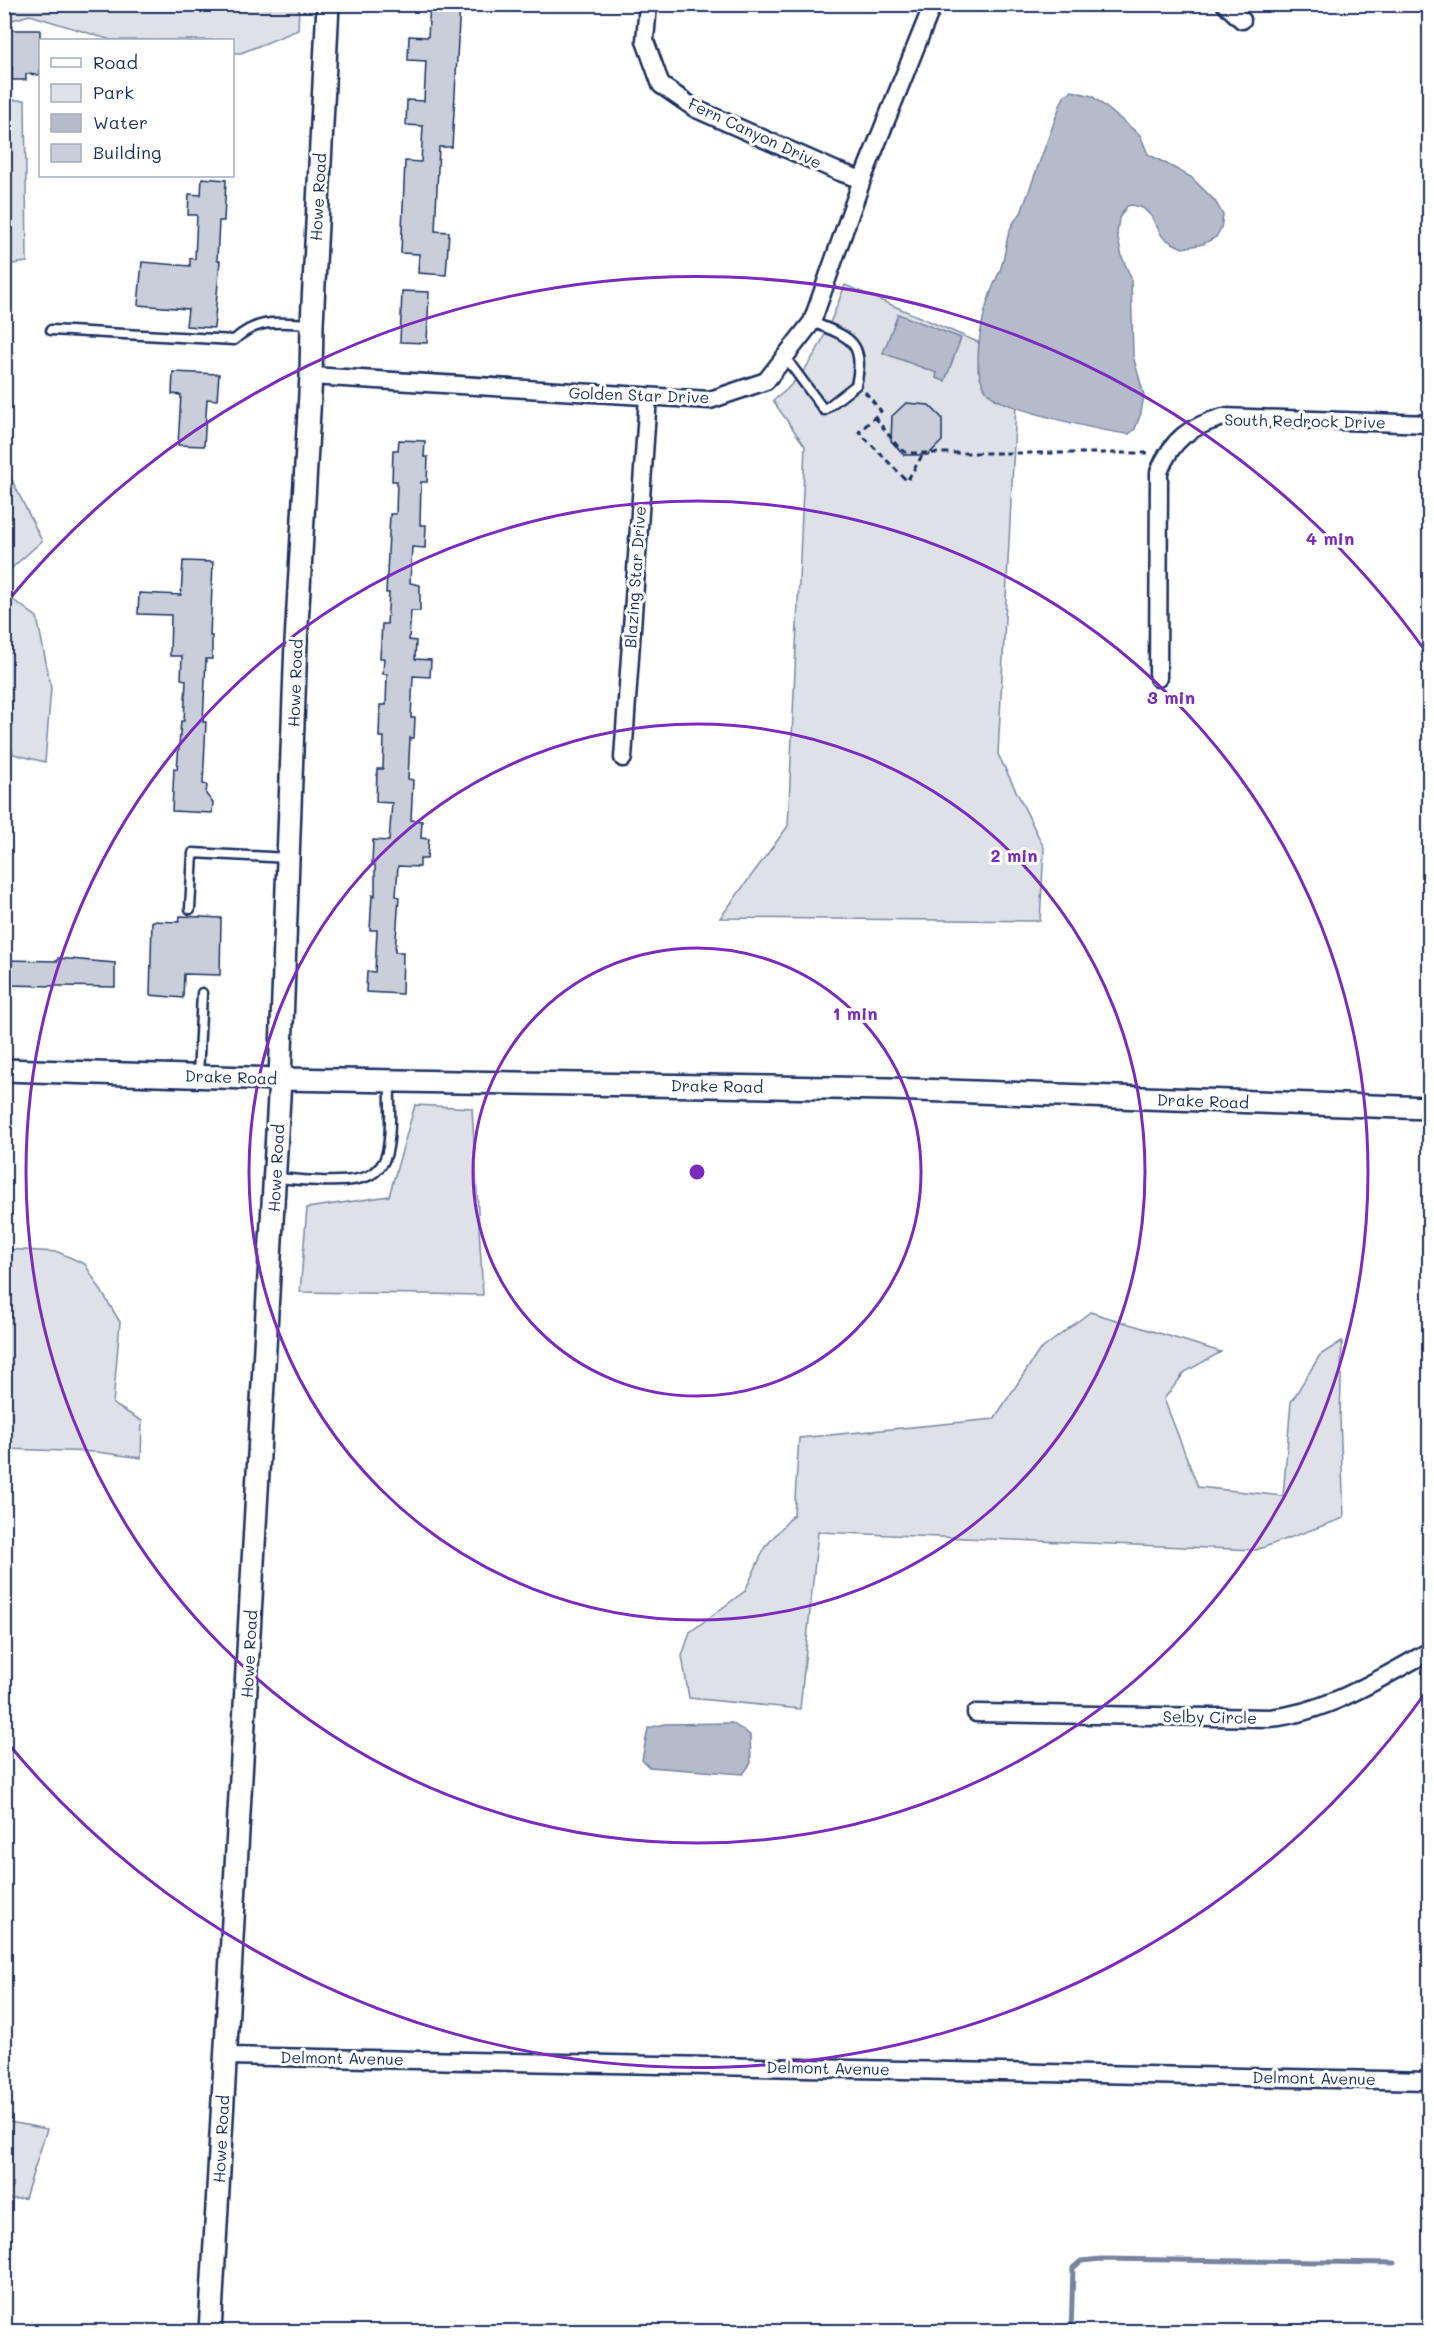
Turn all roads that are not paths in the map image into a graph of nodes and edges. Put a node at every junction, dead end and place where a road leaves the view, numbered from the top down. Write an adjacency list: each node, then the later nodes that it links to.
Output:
1 (328, 4): 8 (street, Howe Road)
2 (648, 4): 6 (street, Fern Canyon Drive)
3 (933, 4): 6 (street, Golden Star Drive)
4 (1225, 4): 5 (street)
5 (1242, 20)
6 (862, 180): 7 (street, Golden Star Drive)
7 (812, 322): 10 (street, Golden Star Drive); 10 (lane)
8 (312, 324): 9 (lane); 11 (street, Howe Road)
9 (51, 330)
10 (785, 357): 12 (street, Golden Star Drive)
11 (311, 376): 12 (street, Golden Star Drive); 16 (street, Howe Road)
12 (648, 397): 15 (street, Blazing Star Drive)
13 (1430, 424): 14 (street, South Redrock Drive)
14 (1158, 678)
15 (623, 758)
16 (288, 858): 17 (lane); 21 (street, Howe Road)
17 (190, 909)
18 (202, 993): 20 (lane)
19 (4, 1070): 20 (street, Drake Road)
20 (198, 1076): 21 (street, Drake Road)
21 (280, 1079): 22 (street, Drake Road); 24 (street, Howe Road)
22 (390, 1081): 23 (street, Drake Road); 24 (lane)
23 (1430, 1108)
24 (275, 1178): 27 (street, Howe Road)
25 (1430, 1651): 26 (street, Selby Circle)
26 (976, 1713)
27 (226, 2056): 28 (street, Delmont Avenue); 29 (street, Howe Road)
28 (1430, 2081)
29 (210, 2331)

